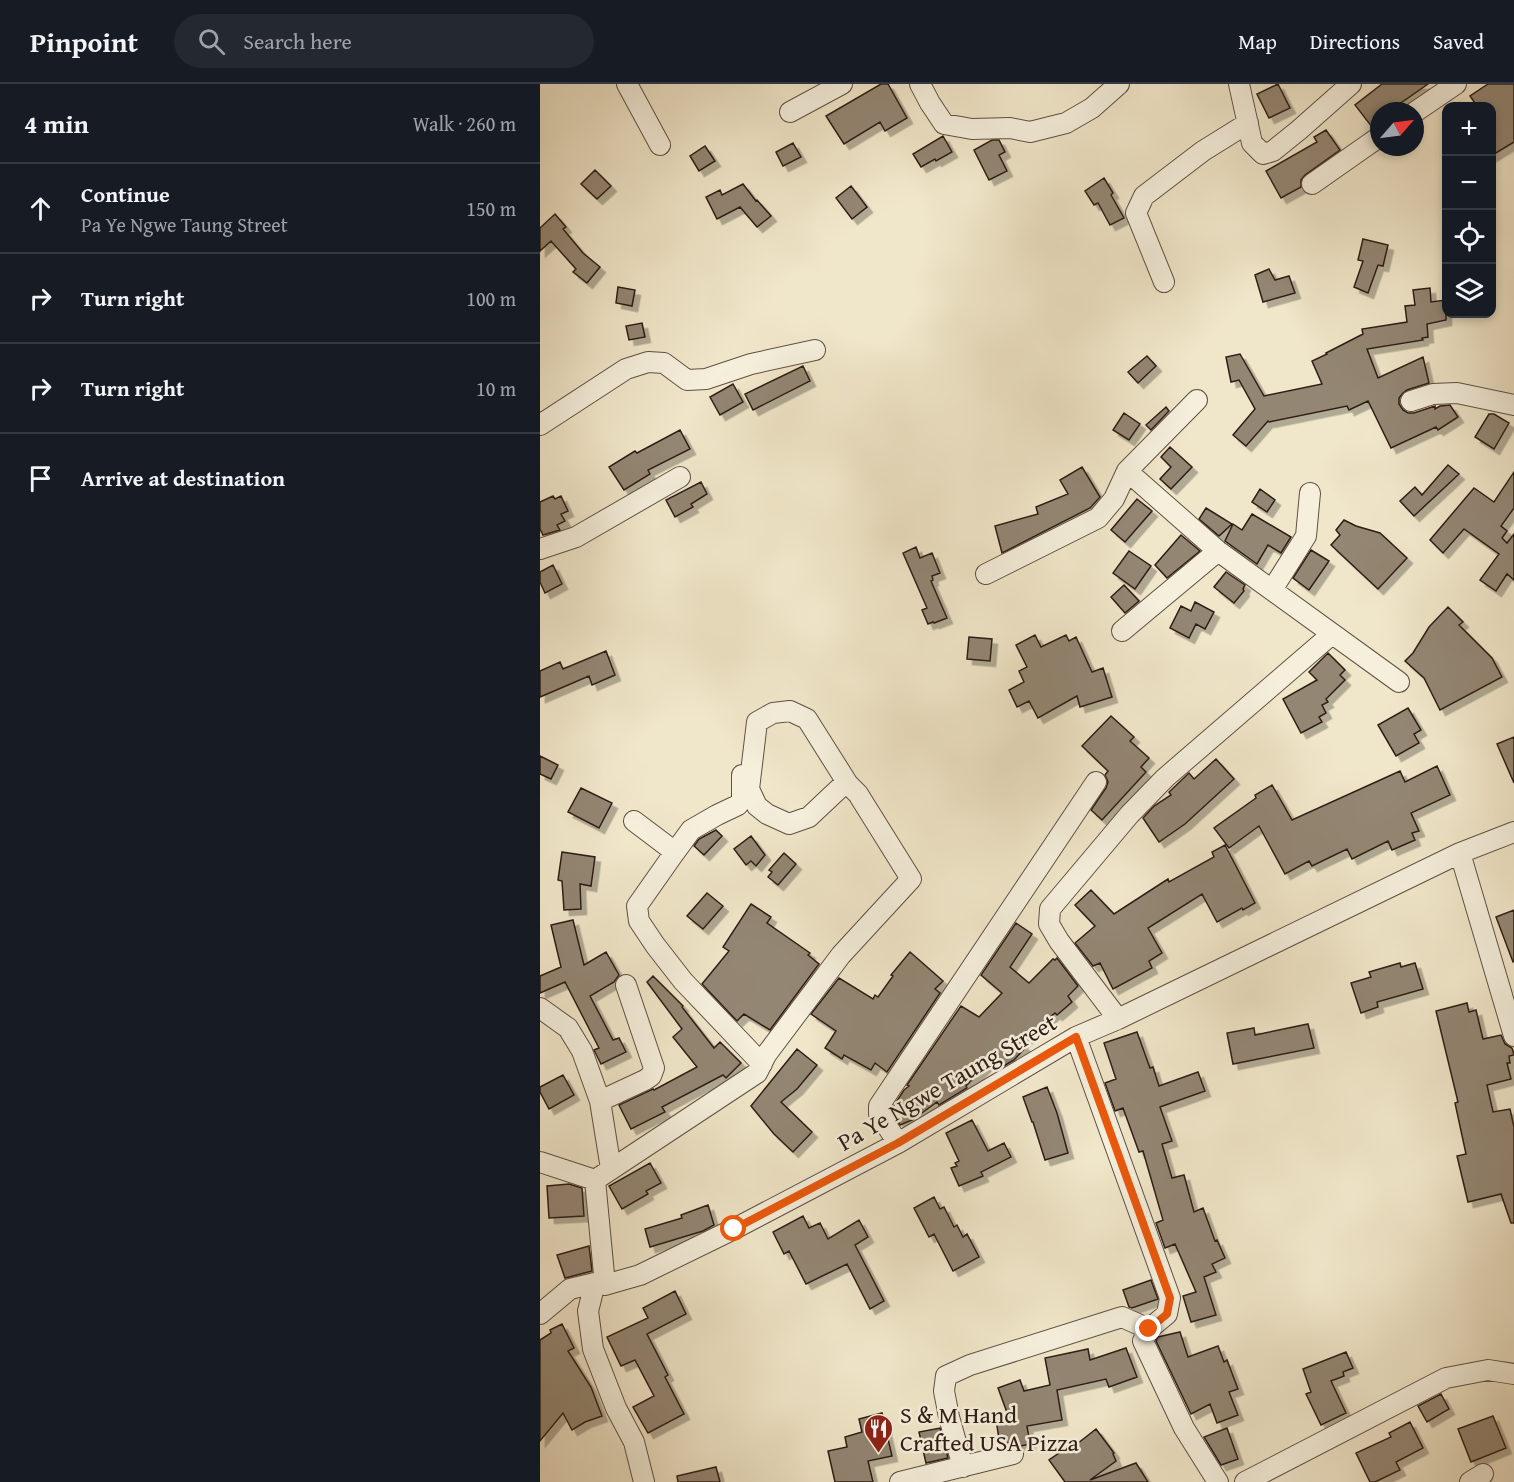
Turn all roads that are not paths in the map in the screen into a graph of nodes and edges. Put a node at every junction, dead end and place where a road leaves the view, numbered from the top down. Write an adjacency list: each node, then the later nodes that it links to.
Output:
1 (627, 84): 12 (street)
2 (842, 84): 9 (street)
3 (920, 84): 4 (street)
4 (1119, 84)
5 (1239, 84): 10 (street)
6 (1352, 84): 10 (street)
7 (1456, 84): 8 (street)
8 (1424, 106)
9 (790, 112)
10 (1248, 123): 14 (street)
11 (1370, 143): 13 (street)
12 (660, 145)
13 (1312, 184)
14 (1164, 282)
15 (815, 350): 19 (street)
16 (1197, 400): 20 (street)
17 (1411, 401): 18 (street)
18 (1514, 405)
19 (540, 425)
20 (1127, 471): 24 (street); 25 (street)
21 (680, 477): 23 (street)
22 (1310, 493): 26 (street)
23 (540, 549)
24 (1218, 551): 26 (street); 27 (street)
25 (986, 574)
26 (1272, 590): 28 (street)
27 (1122, 631)
28 (1332, 634): 29 (street); 39 (street)
29 (1399, 682)
30 (743, 732): 35 (street)
31 (1096, 782): 44 (street)
32 (848, 784): 32 (street); 42 (street)
33 (634, 821): 35 (street)
34 (1514, 832): 36 (street, Pa Ye Ngwe Taung Street)
35 (675, 852): 42 (street)
36 (1460, 853): 39 (street, Pa Ye Ngwe Taung Street); 40 (street)
37 (626, 985): 43 (street)
38 (540, 1008): 43 (street)
39 (1118, 1019): 41 (street, Pa Ye Ngwe Taung Street)
40 (1514, 1036)
41 (1076, 1037): 44 (street, Pa Ye Ngwe Taung Street); 49 (street)
42 (762, 1064): 46 (street)
43 (600, 1101): 46 (street)
44 (898, 1143): 47 (street, Pa Ye Ngwe Taung Street)
45 (540, 1162): 46 (street)
46 (603, 1174): 47 (street)
47 (600, 1284): 48 (street, Pa Ye Ngwe Taung Street); 53 (street)
48 (540, 1314)
49 (1149, 1329): 52 (street); 55 (street)
50 (1514, 1374): 56 (street)
51 (1014, 1454): 52 (street)
52 (963, 1467): 54 (street)
53 (644, 1482)
54 (900, 1482)
55 (1218, 1482)
56 (1245, 1482)

